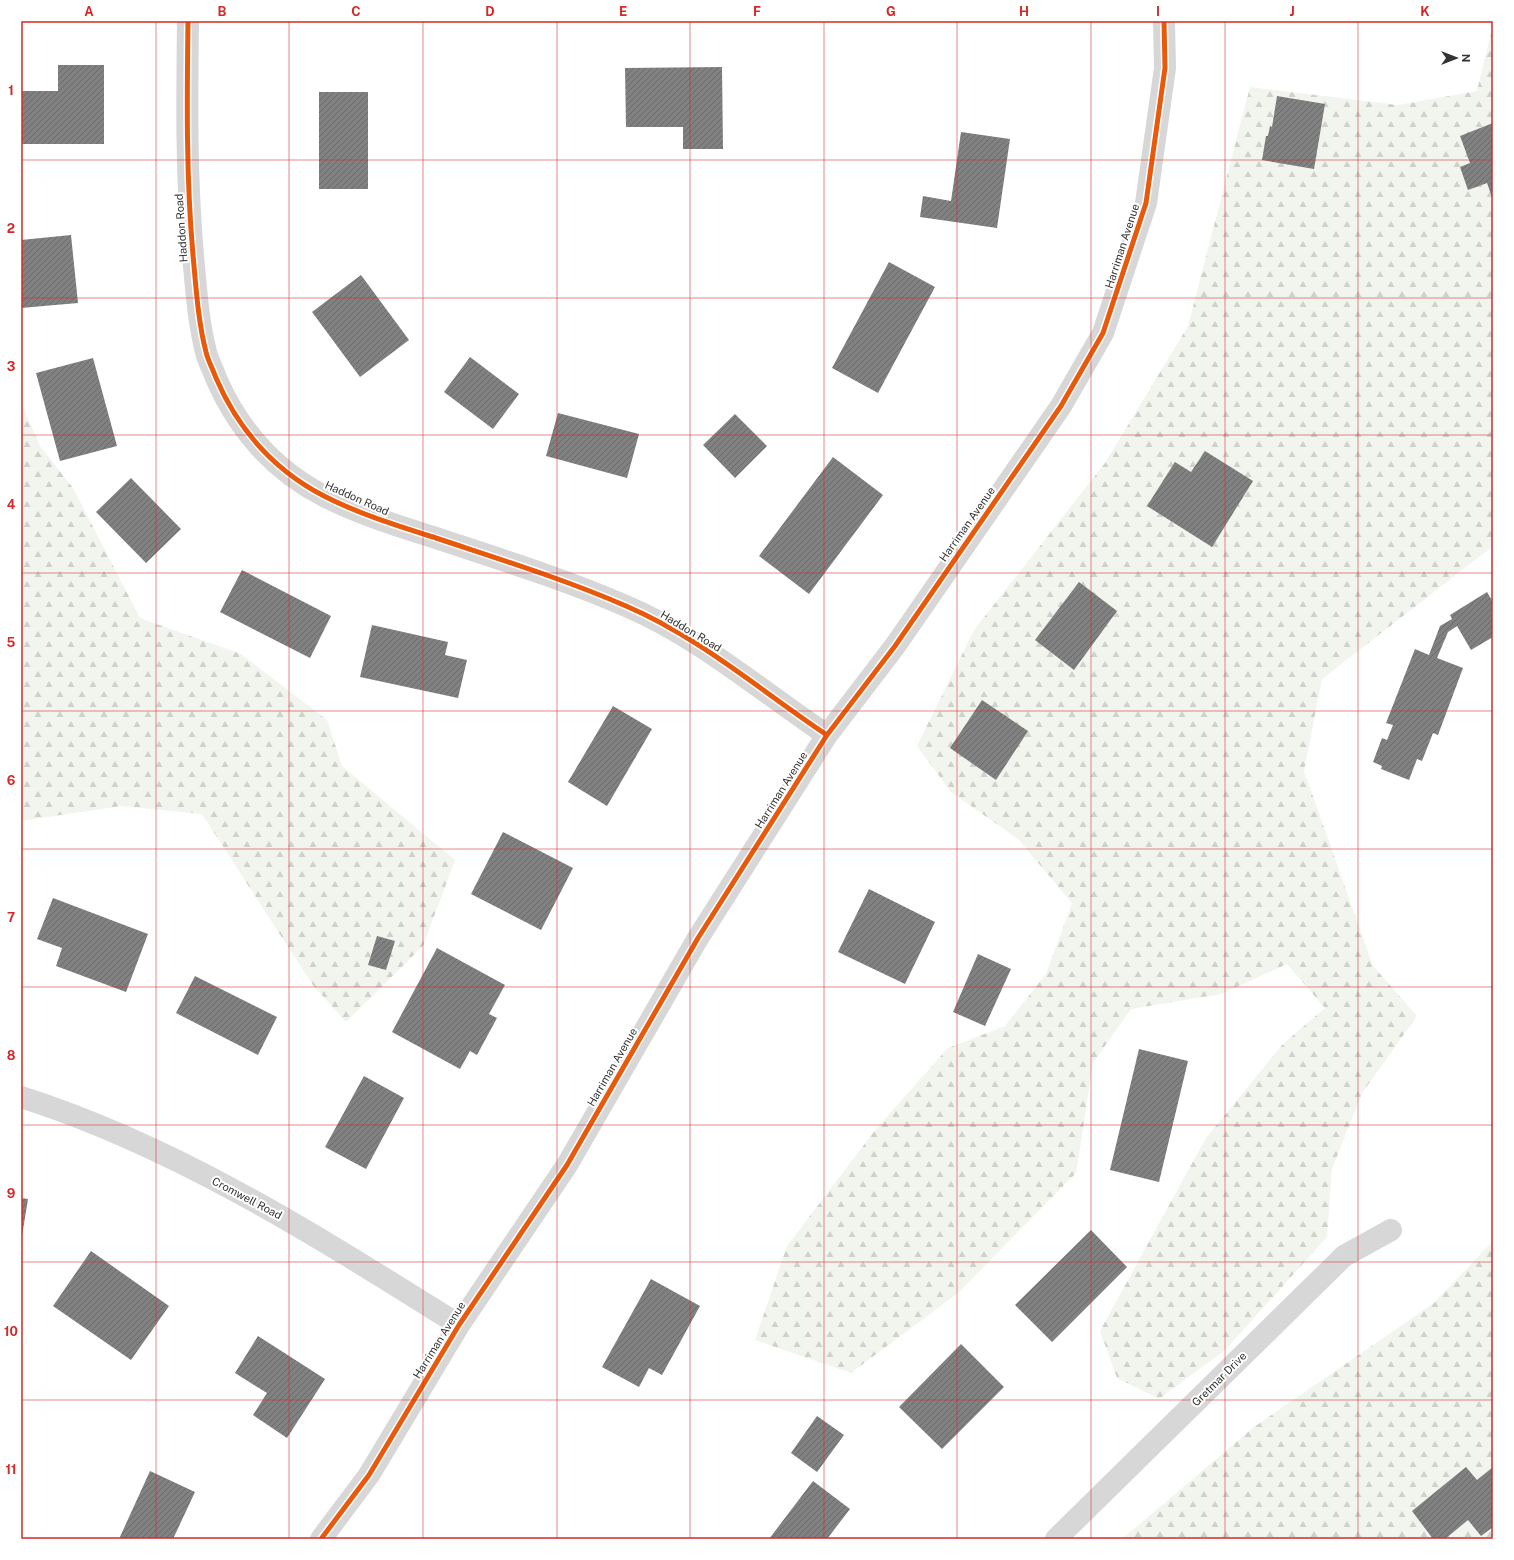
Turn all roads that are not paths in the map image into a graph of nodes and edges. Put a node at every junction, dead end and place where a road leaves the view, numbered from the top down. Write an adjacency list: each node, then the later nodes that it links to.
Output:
1 (188, 21): 3 (street, Haddon Road)
2 (1164, 21): 3 (street, Harriman Avenue)
3 (827, 735): 6 (street, Harriman Avenue)
4 (21, 1097): 6 (street, Cromwell Road)
5 (1391, 1230): 8 (street, Gretmar Drive)
6 (459, 1325): 7 (street, Harriman Avenue)
7 (321, 1539)
8 (1056, 1539)

